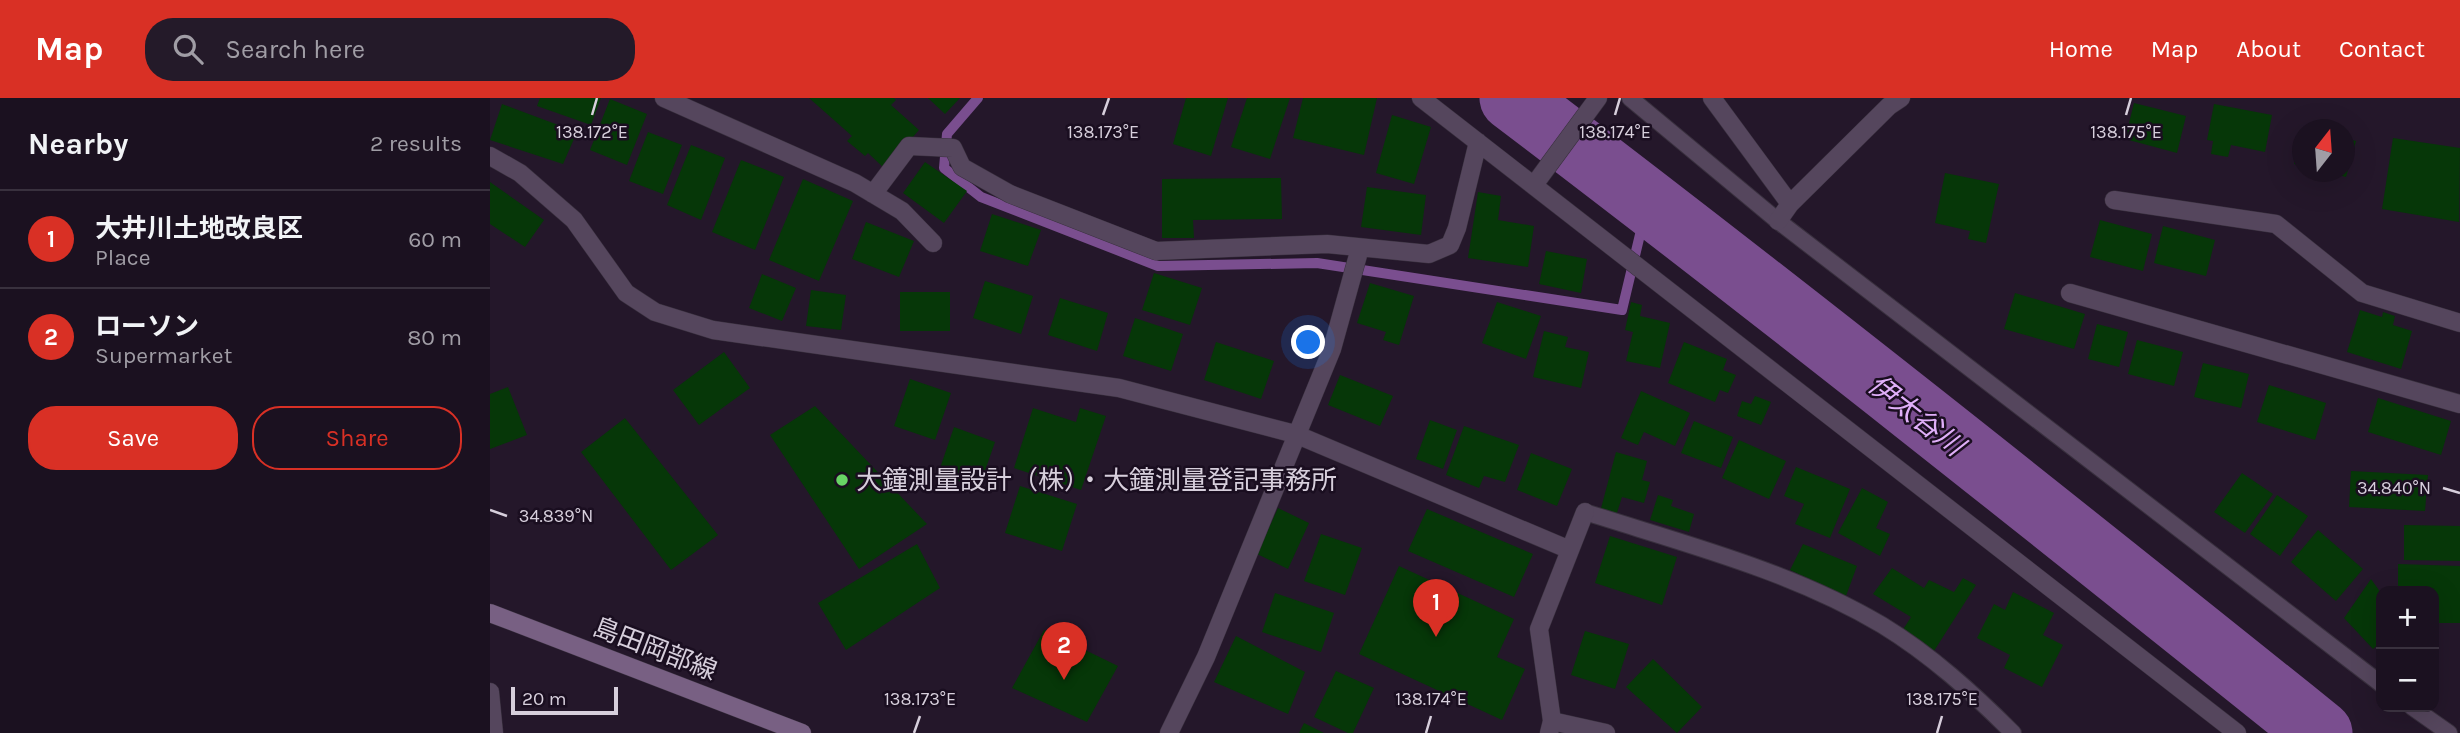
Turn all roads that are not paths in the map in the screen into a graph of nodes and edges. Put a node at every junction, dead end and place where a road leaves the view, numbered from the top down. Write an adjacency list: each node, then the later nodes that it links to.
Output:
1 (664, 98): 10 (street)
2 (1421, 98): 7 (street)
3 (1598, 98): 9 (street)
4 (1630, 98): 13 (lane)
5 (1712, 98): 12 (street)
6 (1901, 98): 12 (street)
7 (1478, 142): 9 (street); 15 (street)
8 (490, 156): 19 (street)
9 (1534, 185): 32 (street)
10 (873, 194): 14 (street); 15 (street)
11 (2114, 200): 17 (street)
12 (1790, 204): 13 (street)
13 (1778, 221): 23 (lane)
14 (933, 243)
15 (1360, 247): 19 (street)
16 (2070, 293): 18 (street)
17 (2460, 323)
18 (2460, 404)
19 (1295, 434): 21 (street); 29 (street)
20 (1585, 512): 21 (street); 31 (lane)
21 (1570, 550): 26 (street)
22 (490, 613): 28 (main road, 島田岡部線)
23 (2376, 680)
24 (490, 692): 27 (street)
25 (2419, 712): 33 (lane)
26 (1551, 727): 30 (street)
27 (494, 733)
28 (802, 733)
29 (1169, 733)
30 (1606, 733)
31 (2013, 733)
32 (2237, 733)
33 (2449, 733)

